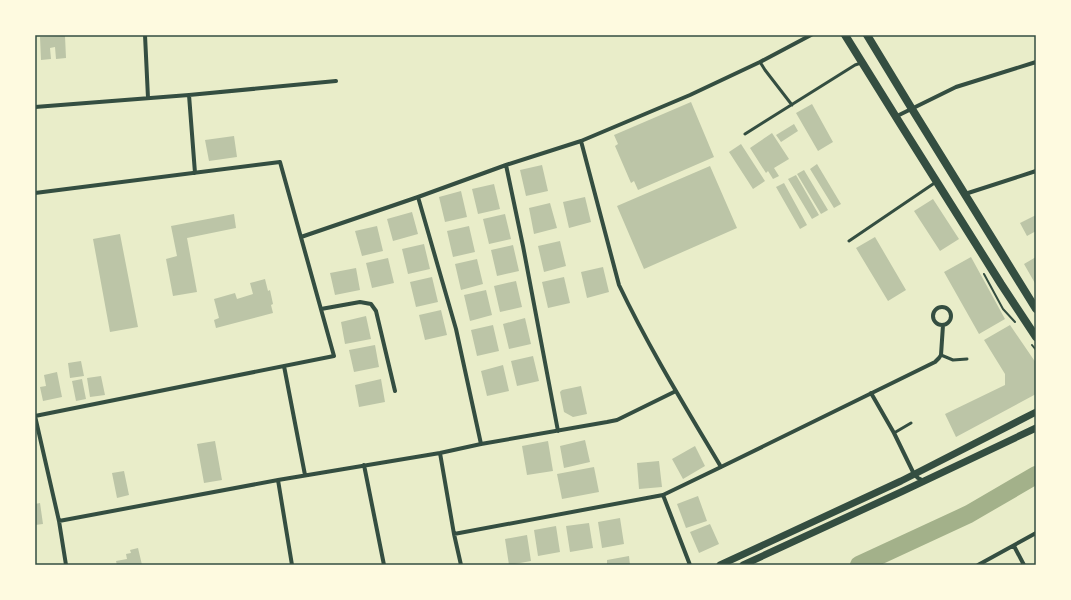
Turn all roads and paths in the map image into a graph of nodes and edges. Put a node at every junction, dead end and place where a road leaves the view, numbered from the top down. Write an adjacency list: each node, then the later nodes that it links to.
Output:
1 (145, 35): 10 (street)
2 (810, 35): 5 (street)
3 (845, 35): 7 (main road)
4 (867, 35): 13 (main road)
5 (760, 62): 11 (lane); 16 (street)
6 (1036, 62): 13 (street)
7 (862, 63): 11 (lane); 14 (main road)
8 (336, 81): 9 (street)
9 (188, 95): 10 (street); 19 (street)
10 (148, 98): 12 (street)
11 (792, 105): 15 (lane)
12 (35, 107)
13 (912, 109): 14 (street); 22 (main road)
14 (896, 117): 20 (main road)
15 (745, 134)
16 (581, 141): 17 (street); 34 (street)
17 (506, 165): 23 (street); 40 (street)
18 (1036, 171): 22 (street)
19 (195, 173): 21 (street); 24 (street)
20 (936, 182): 25 (lane); 29 (main road)
21 (35, 193)
22 (965, 194): 27 (main road)
23 (418, 197): 24 (street); 42 (street)
24 (301, 237): 26 (street)
25 (849, 241)
26 (321, 309): 32 (street); 33 (street)
27 (1036, 309)
28 (943, 325): 28 (street); 30 (street)
29 (1036, 337)
30 (941, 355): 31 (lane); 35 (street)
31 (967, 359)
32 (284, 366): 37 (street); 47 (street)
33 (395, 391)
34 (676, 391): 40 (street); 45 (street)
35 (871, 393): 41 (street); 45 (street)
36 (1036, 412): 46 (street)
37 (35, 416): 51 (street)
38 (911, 423): 41 (lane)
39 (1036, 428): 49 (street)
40 (558, 430): 42 (street)
41 (894, 433): 46 (street)
42 (480, 444): 43 (street)
43 (440, 453): 44 (street); 53 (street)
44 (364, 465): 47 (street); 57 (street)
45 (721, 467): 50 (street)
46 (914, 474): 49 (street); 60 (street)
47 (305, 475): 48 (street)
48 (278, 480): 51 (street); 56 (street)
49 (924, 481): 61 (street)
50 (663, 495): 53 (street); 59 (street)
51 (59, 521): 55 (street)
52 (1036, 533): 54 (street)
53 (454, 534): 58 (street)
54 (1014, 546): 62 (street); 63 (street)
55 (66, 565)
56 (292, 565)
57 (384, 565)
58 (461, 565)
59 (690, 565)
60 (720, 565)
61 (743, 565)
62 (978, 565)
63 (1024, 565)

